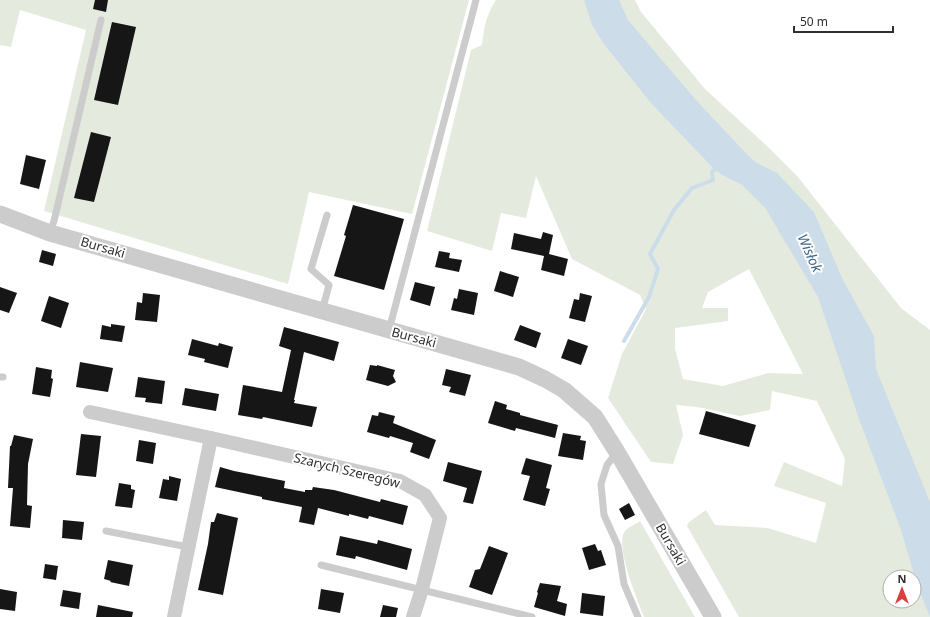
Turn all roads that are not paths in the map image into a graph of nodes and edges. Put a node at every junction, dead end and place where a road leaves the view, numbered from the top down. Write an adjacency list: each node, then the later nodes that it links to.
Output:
1 (476, 0): 7 (lane)
2 (101, 20): 5 (lane)
3 (0, 214): 5 (street, Bursaki)
4 (327, 215): 6 (lane)
5 (50, 233): 6 (street, Bursaki)
6 (322, 311): 7 (street, Bursaki)
7 (389, 330): 10 (street, Bursaki)
8 (90, 412): 9 (street, Szarych Szeregów)
9 (211, 438): 12 (street); 14 (street, Szarych Szeregów)
10 (617, 452): 18 (lane); 19 (street, Bursaki)
11 (106, 531): 12 (lane)
12 (188, 547): 15 (street)
13 (321, 565): 14 (lane)
14 (422, 590): 16 (street, Szarych Szeregów); 17 (lane)
15 (174, 617)
16 (413, 617)
17 (532, 617)
18 (638, 617)
19 (713, 617)

